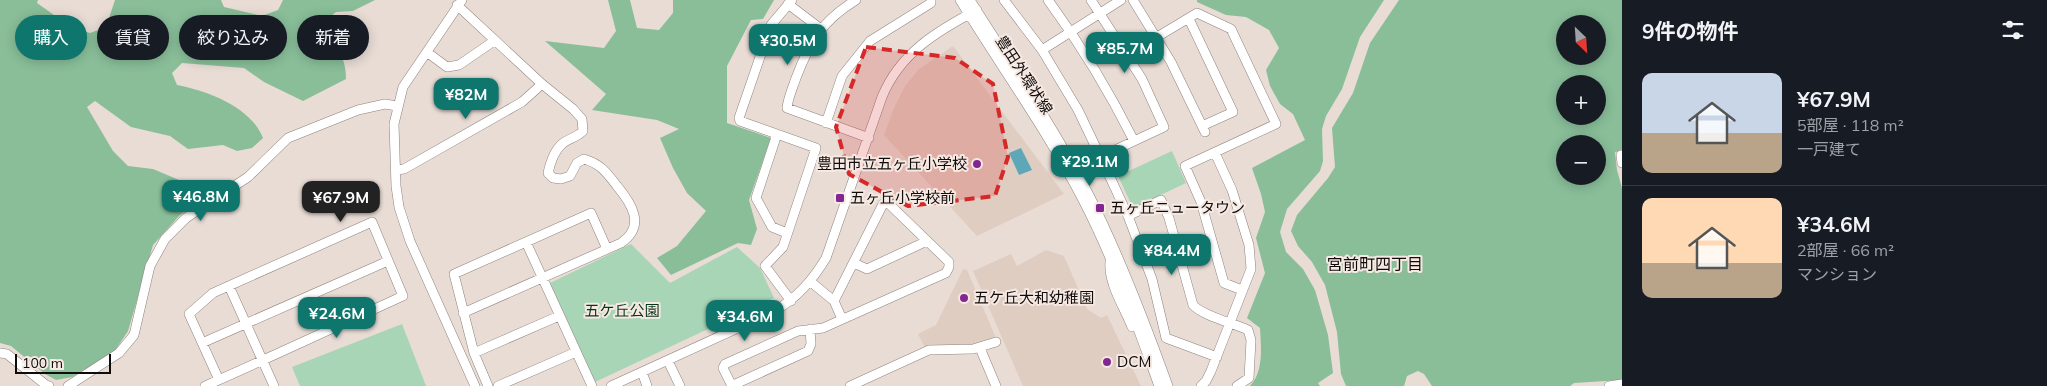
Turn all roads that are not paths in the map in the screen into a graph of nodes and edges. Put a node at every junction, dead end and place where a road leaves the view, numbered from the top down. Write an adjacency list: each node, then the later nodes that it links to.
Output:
1 (856, 0): 15 (street)
2 (931, 0): 23 (street)
3 (960, 0): 12 (street, 豊田外環状線)
4 (970, 0): 12 (street, 豊田外環状線)
5 (1004, 0): 19 (street)
6 (1048, 0): 16 (street)
7 (1091, 0): 13 (street)
8 (1121, 0): 13 (street)
9 (1132, 0): 17 (street)
10 (790, 2): 15 (street); 24 (street)
11 (460, 3): 18 (street); 20 (street)
12 (972, 12): 25 (street); 75 (street, 豊田外環状線); 76 (street, 豊田外環状線)
13 (1100, 13): 16 (street); 26 (street)
14 (1189, 19): 17 (street); 17 (street); 27 (street)
15 (821, 29): 23 (street)
16 (1071, 31): 19 (street); 26 (street)
17 (1157, 37)
18 (494, 40): 20 (street); 21 (street)
19 (1042, 50): 28 (street)
20 (428, 53): 22 (street)
21 (542, 84): 29 (street); 34 (street)
22 (397, 106): 29 (street); 63 (street)
23 (826, 123): 25 (street)
24 (777, 134): 31 (street); 31 (street)
25 (869, 138): 38 (street)
26 (1134, 141): 28 (street)
27 (1215, 153): 40 (street); 40 (street)
28 (1100, 156): 30 (street)
29 (396, 170): 66 (street)
30 (1128, 216): 46 (street); 55 (street)
31 (787, 233): 42 (street)
32 (928, 241): 36 (street); 36 (street); 45 (street)
33 (526, 242): 34 (street); 37 (street); 43 (street)
34 (607, 249): 37 (street)
35 (388, 260): 39 (street); 47 (street); 56 (street)
36 (854, 263): 41 (street)
37 (542, 278): 43 (street); 44 (street)
38 (811, 282): 41 (street); 42 (street)
39 (229, 286): 47 (street); 50 (street)
40 (1242, 290): 46 (street)
41 (834, 300): 45 (street)
42 (791, 301): 57 (street)
43 (463, 313): 54 (street)
44 (559, 316): 52 (street); 54 (street)
45 (842, 319): 48 (street)
46 (1230, 322): 55 (street); 78 (street)
47 (245, 323): 50 (street); 56 (street)
48 (810, 329): 73 (street); 73 (street)
49 (996, 342): 51 (street)
50 (202, 343): 59 (street)
51 (980, 348): 61 (street); 74 (street)
52 (576, 352): 68 (street); 69 (street)
53 (0, 353): 62 (street)
54 (474, 353): 67 (street)
55 (1217, 357): 77 (street)
56 (262, 360): 59 (street); 65 (street)
57 (668, 360): 58 (street); 72 (street)
58 (642, 372): 70 (street); 71 (street)
59 (219, 380): 64 (street)
60 (1622, 384): 79 (street)
61 (855, 385)
62 (49, 386)
63 (68, 386)
64 (205, 386)
65 (274, 386)
66 (475, 386)
67 (488, 386)
68 (498, 386)
69 (592, 386)
70 (611, 386)
71 (647, 386)
72 (680, 386)
73 (731, 386)
74 (996, 386)
75 (1159, 386)
76 (1168, 386)
77 (1202, 386)
78 (1237, 386)
79 (1608, 386)

